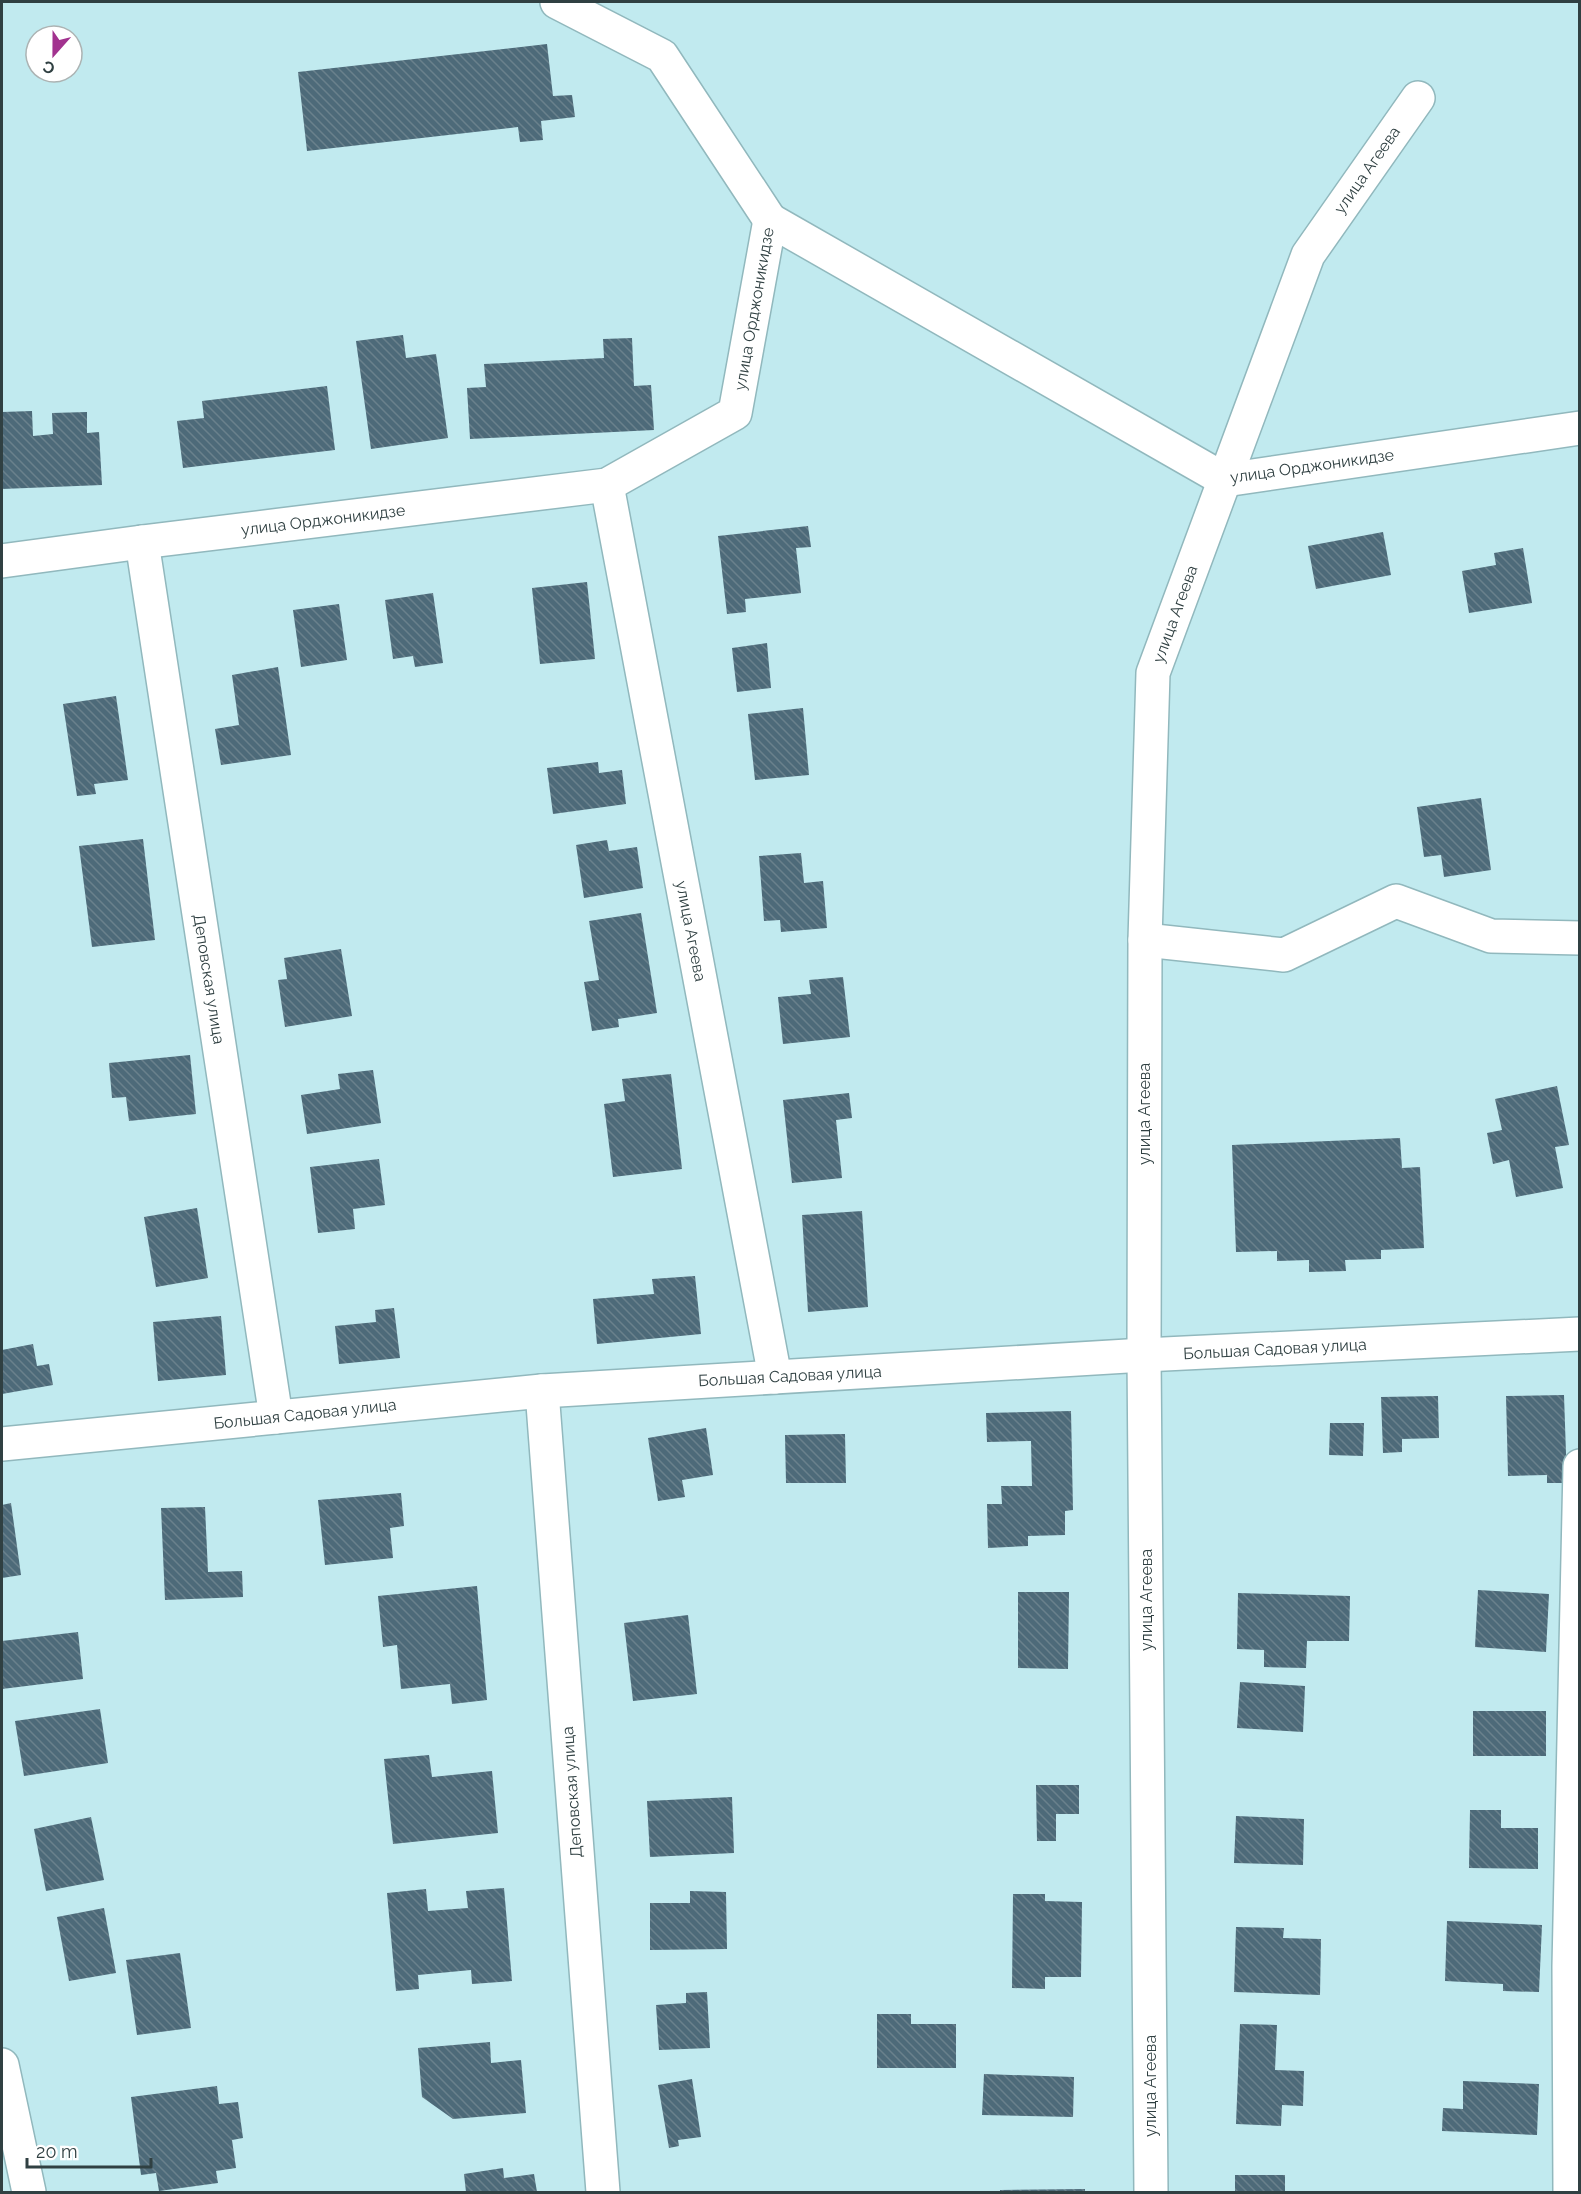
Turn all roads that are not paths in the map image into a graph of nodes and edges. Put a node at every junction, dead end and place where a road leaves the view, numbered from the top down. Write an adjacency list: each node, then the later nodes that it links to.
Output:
1 (557, 2): 3 (street)
2 (1418, 98): 5 (street, улица Агеева)
3 (770, 220): 5 (street, улица Орджоникидзе); 6 (street, улица Орджоникидзе)
4 (1580, 428): 5 (street, улица Орджоникидзе)
5 (1225, 480): 10 (street, улица Агеева)
6 (607, 485): 7 (street, улица Орджоникидзе); 13 (street, улица Агеева)
7 (142, 542): 8 (street, улица Орджоникидзе); 15 (street, Деповская улица)
8 (2, 561)
9 (1580, 938): 10 (street)
10 (1145, 940): 12 (street, улица Агеева)
11 (1580, 1334): 12 (street, Большая Садовая улица)
12 (1144, 1355): 13 (street, Большая Садовая улица); 21 (street, улица Агеева)
13 (775, 1377): 14 (street, Большая Садовая улица)
14 (542, 1391): 15 (street, Большая Садовая улица); 20 (street, Деповская улица)
15 (276, 1417): 16 (street, Большая Садовая улица)
16 (2, 1444)
17 (1580, 1466): 22 (street)
18 (2, 2065): 19 (street)
19 (29, 2193)
20 (603, 2193)
21 (1151, 2193)
22 (1569, 2193)

